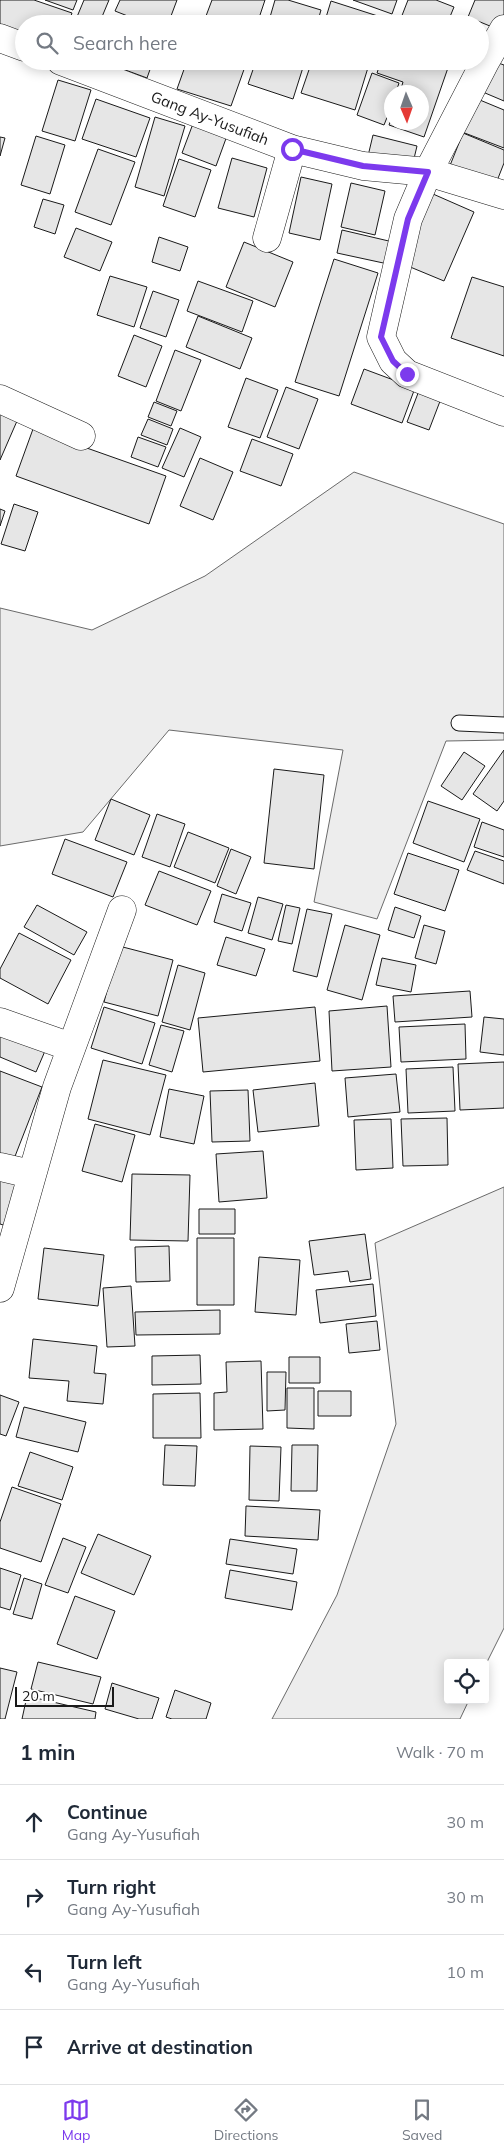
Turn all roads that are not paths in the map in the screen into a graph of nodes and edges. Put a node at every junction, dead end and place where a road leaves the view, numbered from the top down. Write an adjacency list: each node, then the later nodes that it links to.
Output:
1 (504, 29): 4 (street)
2 (0, 38): 3 (street)
3 (15, 44)
4 (489, 55)
5 (85, 70): 7 (street, Gang Ay-Yusufiah)
6 (481, 70): 8 (street)
7 (292, 149): 8 (street, Gang Ay-Yusufiah); 10 (street)
8 (428, 172): 9 (street, Gang Ay-Yusufiah); 12 (street)
9 (504, 195)
10 (267, 238)
11 (0, 399): 13 (street)
12 (504, 412)
13 (81, 436)
14 (459, 723): 15 (lane)
15 (504, 725)
16 (122, 910): 18 (street)
17 (0, 1022): 18 (street)
18 (72, 1047): 20 (street)
19 (0, 1167): 20 (street)
20 (32, 1174): 21 (street)
21 (0, 1288)

